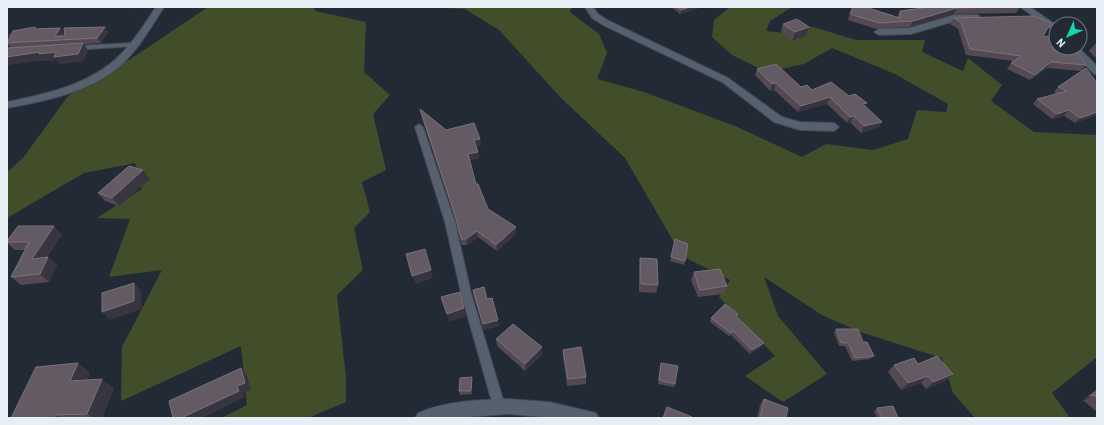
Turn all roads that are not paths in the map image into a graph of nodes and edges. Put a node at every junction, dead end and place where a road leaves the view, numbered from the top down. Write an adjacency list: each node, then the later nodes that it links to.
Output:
1 (160, 7): 9 (street)
2 (589, 7): 15 (street)
3 (1024, 7): 4 (street)
4 (1039, 17): 6 (street); 7 (street)
5 (985, 18): 8 (street)
6 (1024, 18)
7 (1048, 24)
8 (879, 32)
9 (133, 45): 10 (lane); 13 (street)
10 (64, 48)
11 (1082, 56): 12 (street)
12 (1097, 72)
13 (7, 106)
14 (419, 127): 16 (lane)
15 (834, 127)
16 (499, 406): 17 (street); 18 (street)
17 (423, 418)
18 (591, 418)

